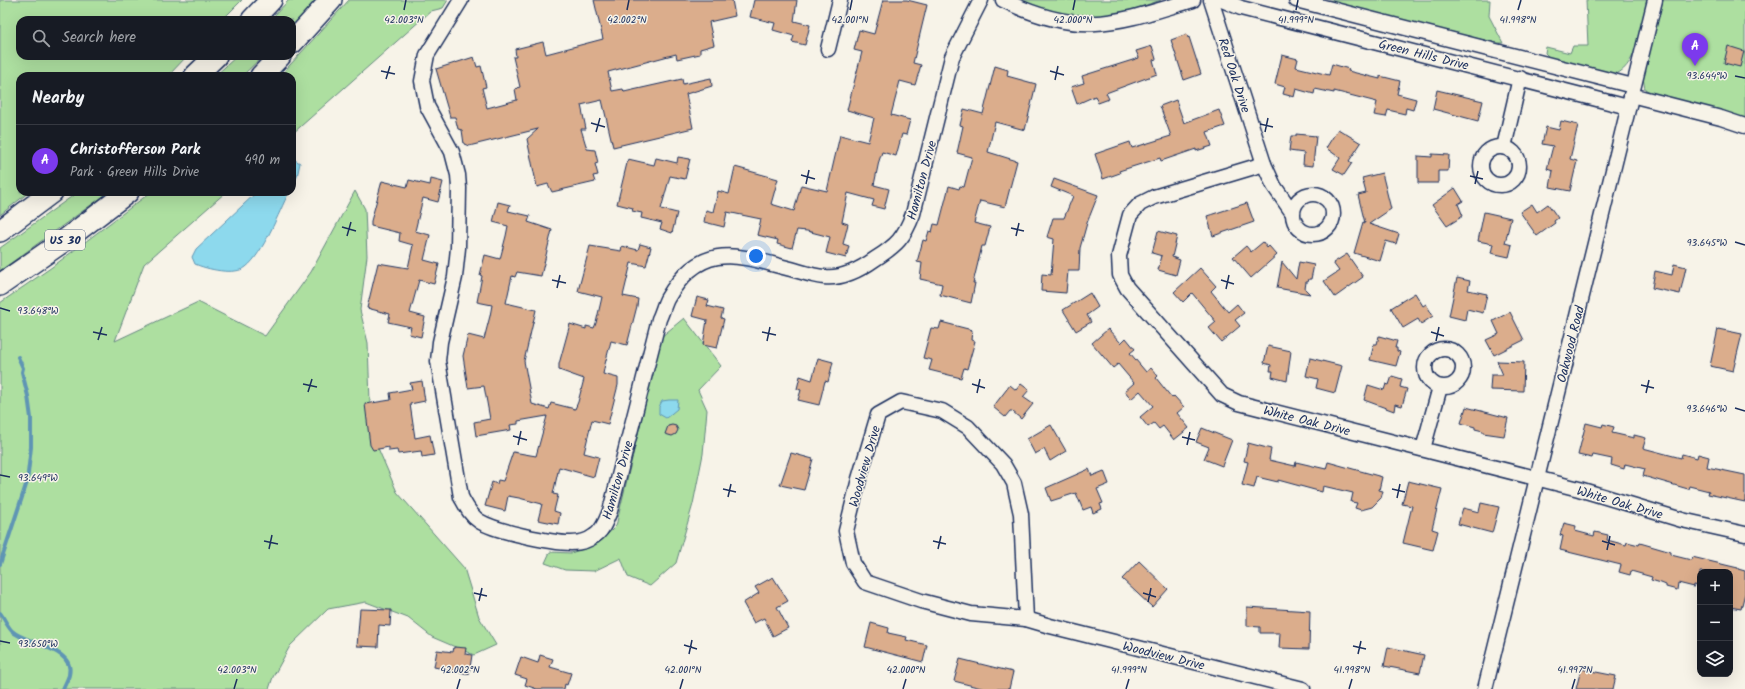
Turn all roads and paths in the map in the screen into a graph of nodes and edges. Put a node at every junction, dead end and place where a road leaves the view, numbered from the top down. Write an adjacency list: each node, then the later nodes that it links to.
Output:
1 (331, 0): 13 (highway)
2 (461, 0): 4 (street, Hamilton Drive)
3 (840, 0): 14 (street)
4 (981, 0)
5 (1003, 0): 6 (street)
6 (1193, 0)
7 (1211, 0): 23 (street, Red Oak Drive)
8 (1222, 0): 19 (street, Green Hills Drive)
9 (1296, 0): 20 (street, Green Hills Drive)
10 (1655, 0): 20 (street, Oakwood Road)
11 (270, 1): 12 (highway)
12 (256, 16)
13 (296, 39)
14 (828, 49)
15 (212, 60): 17 (highway)
16 (276, 60): 18 (highway)
17 (199, 72)
18 (265, 72)
19 (1520, 78): 20 (street, Green Hills Drive); 22 (street)
20 (1631, 96): 21 (street, Green Hills Drive); 31 (street, Oakwood Road)
21 (1745, 126)
22 (1504, 147)
23 (1264, 164): 26 (street, Red Oak Drive); 30 (street, White Oak Drive)
24 (47, 196): 27 (highway)
25 (123, 196): 28 (highway, US 30)
26 (1292, 212)
27 (0, 231)
28 (0, 285)
29 (1440, 387): 30 (street)
30 (1424, 449): 31 (street, White Oak Drive)
31 (1537, 478): 32 (street, White Oak Drive); 35 (street, Oakwood Road)
32 (1745, 534)
33 (1026, 619): 33 (street, Woodview Drive); 34 (street, Woodview Drive)
34 (1303, 689)
35 (1485, 689)

